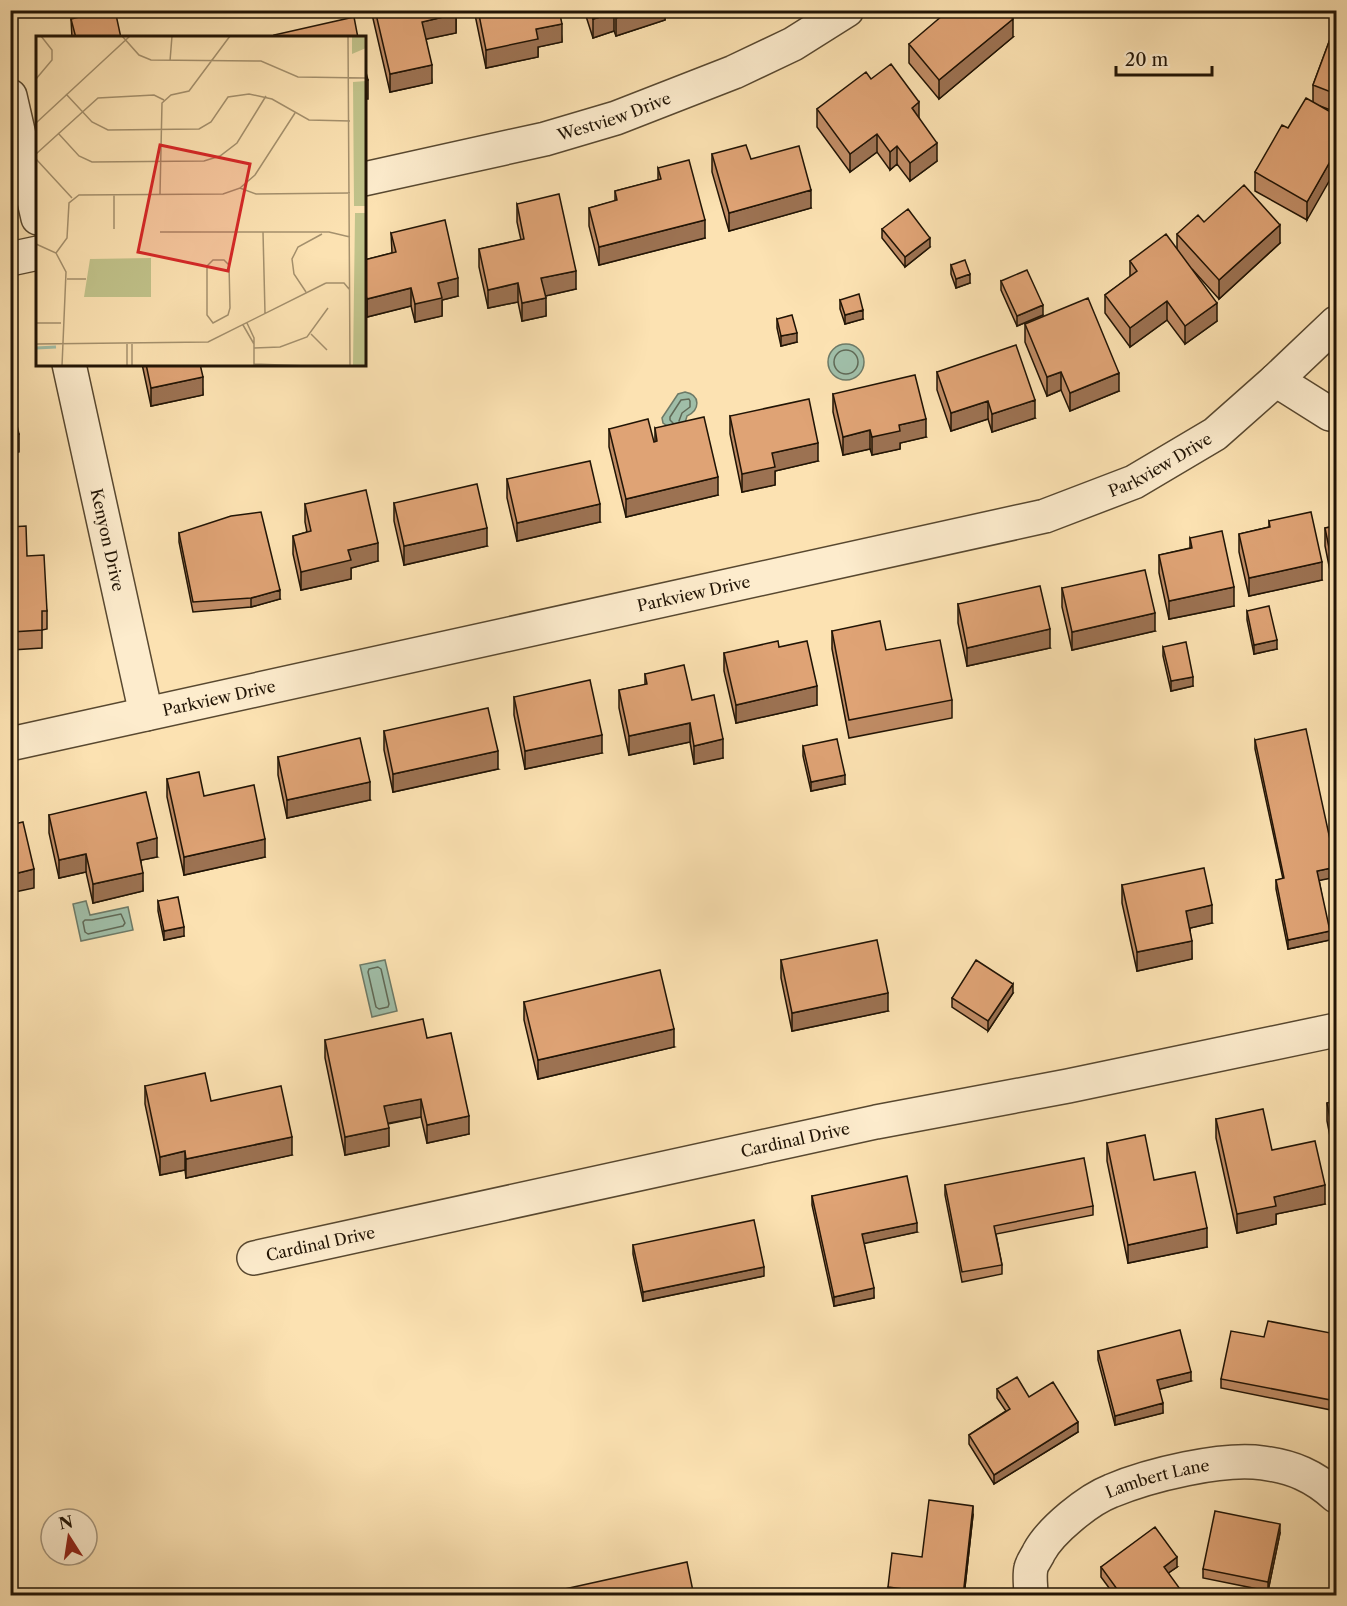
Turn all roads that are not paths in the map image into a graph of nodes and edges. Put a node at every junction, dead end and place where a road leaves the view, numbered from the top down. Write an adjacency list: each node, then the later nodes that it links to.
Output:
1 (847, 10): 3 (street, Westview Drive)
2 (10, 96): 4 (street)
3 (366, 179)
4 (36, 209)
5 (36, 254): 6 (street)
6 (10, 260)
7 (1336, 323): 9 (street, Parkview Drive)
8 (69, 366): 11 (street, Kenyon Drive)
9 (1276, 380): 10 (street); 11 (street, Parkview Drive)
10 (1336, 415)
11 (146, 714): 12 (street, Parkview Drive)
12 (10, 744)
13 (1336, 1030): 14 (street, Cardinal Drive)
14 (254, 1258)
15 (1336, 1496): 16 (street, Lambert Lane)
16 (1031, 1596)

